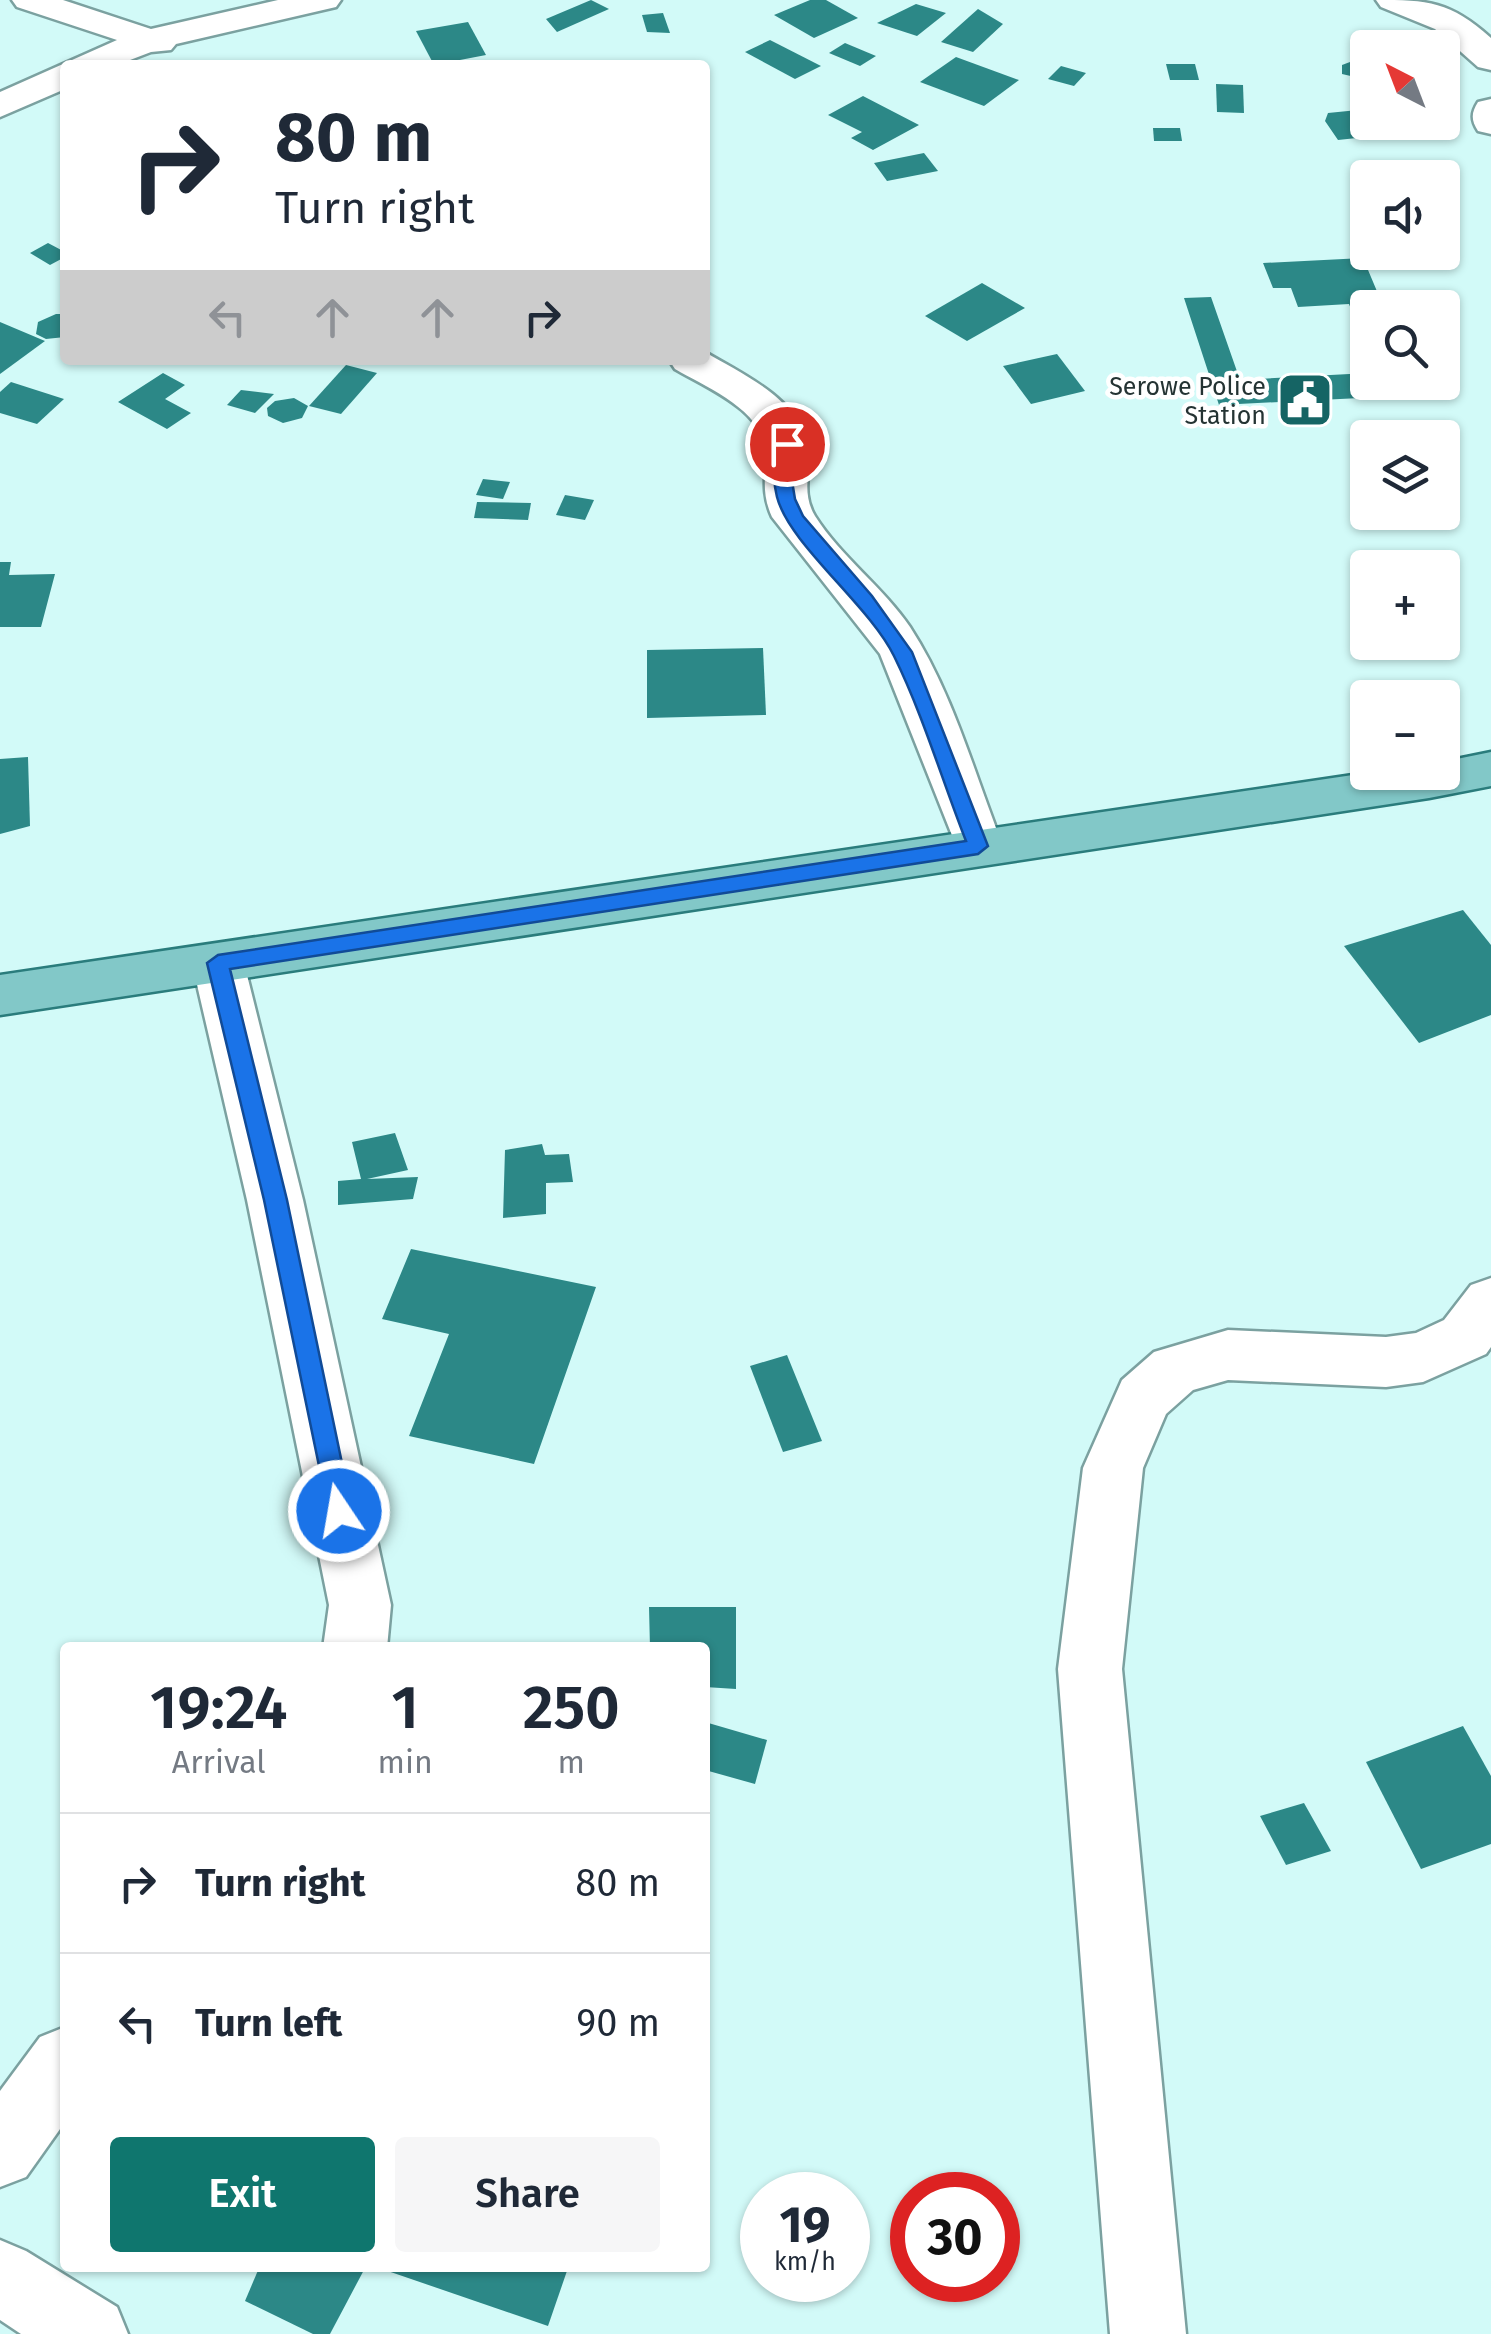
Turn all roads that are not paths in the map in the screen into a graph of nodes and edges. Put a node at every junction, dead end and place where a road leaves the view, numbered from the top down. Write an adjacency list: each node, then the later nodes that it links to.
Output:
1 (29, 0): 4 (street)
2 (324, 0): 4 (street)
3 (1393, 0): 5 (street)
4 (152, 39): 6 (street); 7 (street)
5 (1491, 59)
6 (98, 60)
7 (188, 60)
8 (60, 76): 9 (street)
9 (0, 106)
10 (1491, 110): 11 (street)
11 (1491, 120)
12 (697, 365): 14 (street)
13 (1491, 769): 14 (main road)
14 (978, 846): 15 (main road)
15 (218, 963): 16 (main road); 18 (street)
16 (0, 995)
17 (1491, 1302): 23 (street)
18 (357, 1642)
19 (60, 2069): 20 (street)
20 (0, 2151)
21 (0, 2277): 22 (street)
22 (90, 2334)
23 (1148, 2334)

